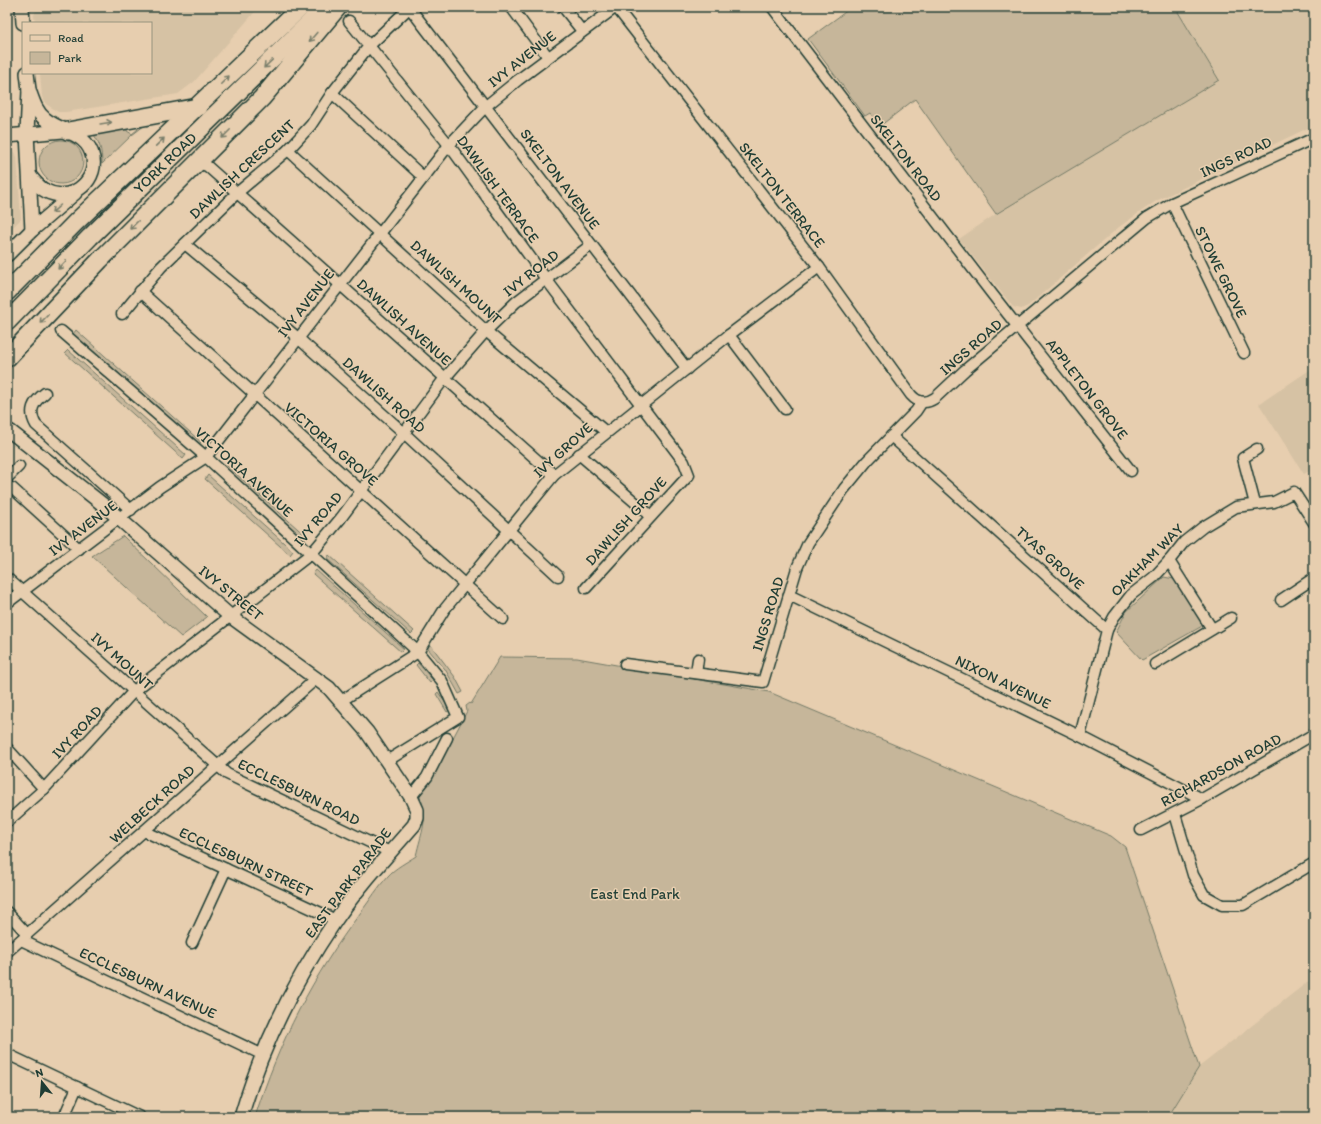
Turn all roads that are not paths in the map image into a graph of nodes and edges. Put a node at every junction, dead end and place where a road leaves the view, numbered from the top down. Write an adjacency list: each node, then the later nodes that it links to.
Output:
1 (22, 7): 11 (street)
2 (301, 7): 19 (highway, YORK ROAD, one-way to 2)
3 (326, 7): 44 (highway, YORK ROAD, one-way to 44)
4 (338, 7): 27 (highway, one-way to 27)
5 (410, 7): 13 (street, DAWLISH CRESCENT); 18 (street, SKELTON AVENUE)
6 (511, 7): 14 (street)
7 (563, 7): 12 (street)
8 (616, 7): 12 (street, IVY AVENUE); 38 (street, SKELTON TERRACE)
9 (772, 7): 45 (street, SKELTON ROAD)
10 (349, 21): 13 (street, DAWLISH TERRACE)
11 (23, 22)
12 (582, 31): 14 (street, IVY AVENUE)
13 (369, 46): 17 (street, DAWLISH CRESCENT); 24 (street, DAWLISH TERRACE)
14 (548, 57): 18 (street, IVY AVENUE)
15 (27, 74): 16 (street)
16 (29, 90): 20 (street); 21 (street)
17 (332, 93): 25 (street, DAWLISH CRESCENT); 29 (street)
18 (486, 106): 24 (street, IVY AVENUE); 36 (street, SKELTON AVENUE)
19 (198, 107): 20 (highway, one-way to 19); 42 (highway, YORK ROAD, one-way to 19)
20 (62, 131): 21 (street); 26 (street); 30 (street)
21 (27, 133): 22 (street); 26 (street)
22 (7, 136)
23 (1314, 138): 32 (street, INGS ROAD)
24 (448, 145): 29 (street, IVY AVENUE); 39 (street, DAWLISH TERRACE)
25 (288, 150): 31 (street, DAWLISH CRESCENT); 34 (street, DAWLISH MOUNT)
26 (29, 161): 28 (street)
27 (197, 163): 31 (street, DAWLISH AVENUE); 51 (highway, one-way to 51)
28 (30, 176): 30 (street); 33 (street)
29 (423, 177): 34 (street, IVY AVENUE)
30 (80, 189): 33 (street, one-way to 33)
31 (237, 193): 35 (street, DAWLISH CRESCENT); 40 (street, DAWLISH AVENUE)
32 (1172, 203): 45 (street, INGS ROAD); 50 (street, STOWE GROVE)
33 (32, 230): 37 (street)
34 (380, 233): 40 (street, IVY AVENUE); 47 (street, DAWLISH MOUNT)
35 (185, 244): 41 (street, DAWLISH CRESCENT); 49 (street, DAWLISH ROAD)
36 (591, 245): 39 (street, IVY ROAD); 52 (street, SKELTON AVENUE)
37 (7, 255)
38 (819, 267): 48 (street, IVY GROVE); 56 (street, SKELTON TERRACE)
39 (546, 279): 47 (street, IVY ROAD); 57 (street, DAWLISH TERRACE)
40 (340, 284): 49 (street, IVY AVENUE); 53 (street, DAWLISH AVENUE)
41 (140, 291): 43 (street, DAWLISH CRESCENT); 55 (street, VICTORIA GROVE)
42 (7, 292)
43 (122, 314)
44 (7, 322)
45 (1019, 326): 56 (street, INGS ROAD); 67 (street, APPLETON GROVE)
46 (61, 331): 65 (street, VICTORIA AVENUE)
47 (486, 331): 53 (street, IVY ROAD); 60 (street, DAWLISH MOUNT)
48 (729, 335): 52 (street, IVY GROVE); 58 (street)
49 (298, 338): 55 (street, IVY AVENUE); 61 (street, DAWLISH ROAD)
50 (1244, 353)
51 (7, 358)
52 (687, 369): 57 (street, IVY GROVE)
53 (444, 379): 61 (street, IVY ROAD); 69 (street, DAWLISH AVENUE)
54 (45, 393): 74 (street)
55 (254, 396): 65 (street, IVY AVENUE); 72 (street, VICTORIA GROVE)
56 (922, 402): 62 (street, INGS ROAD)
57 (641, 405): 60 (street, IVY GROVE); 68 (street, DAWLISH TERRACE)
58 (785, 408)
59 (8, 428): 76 (street, IVY STREET)
60 (606, 432): 64 (street, IVY GROVE)
61 (404, 433): 72 (street, IVY ROAD); 78 (street, DAWLISH ROAD)
62 (891, 436): 88 (street, INGS ROAD); 95 (street, TYAS GROVE)
63 (1257, 449): 73 (street)
64 (579, 454): 69 (street, IVY GROVE); 75 (street)
65 (206, 457): 74 (street, IVY AVENUE); 80 (street, VICTORIA AVENUE)
66 (19, 466): 70 (street)
67 (1131, 471)
68 (689, 474): 75 (street, DAWLISH GROVE)
69 (554, 475): 78 (street, IVY GROVE)
70 (7, 478)
71 (12, 488): 79 (street)
72 (361, 490): 80 (street, IVY ROAD); 85 (street, VICTORIA GROVE)
73 (1255, 504): 77 (street, OAKHAM WAY); 81 (street, OAKHAM WAY)
74 (131, 510): 76 (street, IVY AVENUE)
75 (651, 516): 86 (street, DAWLISH GROVE)
76 (119, 519): 79 (street, IVY AVENUE); 91 (street, IVY STREET)
77 (1314, 523)
78 (508, 531): 82 (street, DAWLISH ROAD); 85 (street, IVY GROVE)
79 (79, 549): 87 (street, IVY AVENUE)
80 (312, 553): 91 (street, IVY ROAD); 96 (street, VICTORIA AVENUE)
81 (1169, 562): 94 (street); 95 (street, OAKHAM WAY)
82 (558, 576)
83 (7, 578): 87 (street, IVY MOUNT)
84 (1314, 578): 89 (street)
85 (465, 584): 93 (street, VICTORIA GROVE); 96 (street, IVY GROVE)
86 (586, 588)
87 (22, 591): 90 (street, IVY AVENUE); 102 (street, IVY MOUNT)
88 (789, 595): 100 (street, INGS ROAD); 105 (street, NIXON AVENUE)
89 (1281, 600)
90 (7, 603)
91 (230, 616): 101 (street, IVY STREET); 102 (street, IVY ROAD)
92 (1231, 618): 94 (street)
93 (503, 619)
94 (1212, 629): 99 (street)
95 (1107, 630): 105 (street)
96 (418, 652): 103 (street, IVY GROVE); 108 (street, VICTORIA AVENUE)
97 (698, 659): 100 (street)
98 (625, 664): 100 (street)
99 (1155, 664)
100 (696, 673)
101 (317, 678): 103 (street, IVY STREET); 109 (street, WELBECK ROAD)
102 (134, 692): 109 (street, IVY MOUNT); 110 (street, IVY ROAD)
103 (341, 701): 108 (street, IVY STREET)
104 (1314, 734): 112 (street, RICHARDSON ROAD)
105 (1080, 736): 112 (street, NIXON AVENUE)
106 (447, 738): 111 (street)
107 (7, 748): 110 (street)
108 (387, 760): 111 (street, IVY STREET)
109 (218, 766): 116 (street, WELBECK ROAD); 117 (street, ECCLESBURN ROAD)
110 (44, 789): 114 (street, IVY ROAD)
111 (411, 797): 117 (street, EAST PARK PARADE)
112 (1202, 799): 113 (street, RICHARDSON ROAD)
113 (1175, 814): 115 (street, RICHARDSON ROAD); 118 (street)
114 (7, 822)
115 (1141, 830)
116 (144, 831): 119 (street, ECCLESBURN STREET); 122 (street, WELBECK ROAD)
117 (390, 852): 121 (street, EAST PARK PARADE)
118 (1314, 863)
119 (226, 869): 121 (street, ECCLESBURN STREET); 123 (street)
120 (7, 912): 122 (street)
121 (336, 920): 126 (street, EAST PARK PARADE)
122 (24, 937): 124 (street, WELBECK ROAD); 126 (street, ECCLESBURN AVENUE)
123 (192, 943)
124 (7, 952)
125 (7, 1054): 127 (street)
126 (262, 1054): 130 (street, EAST PARK PARADE)
127 (77, 1088): 128 (street); 129 (street)
128 (64, 1117)
129 (140, 1117)
130 (241, 1117)

